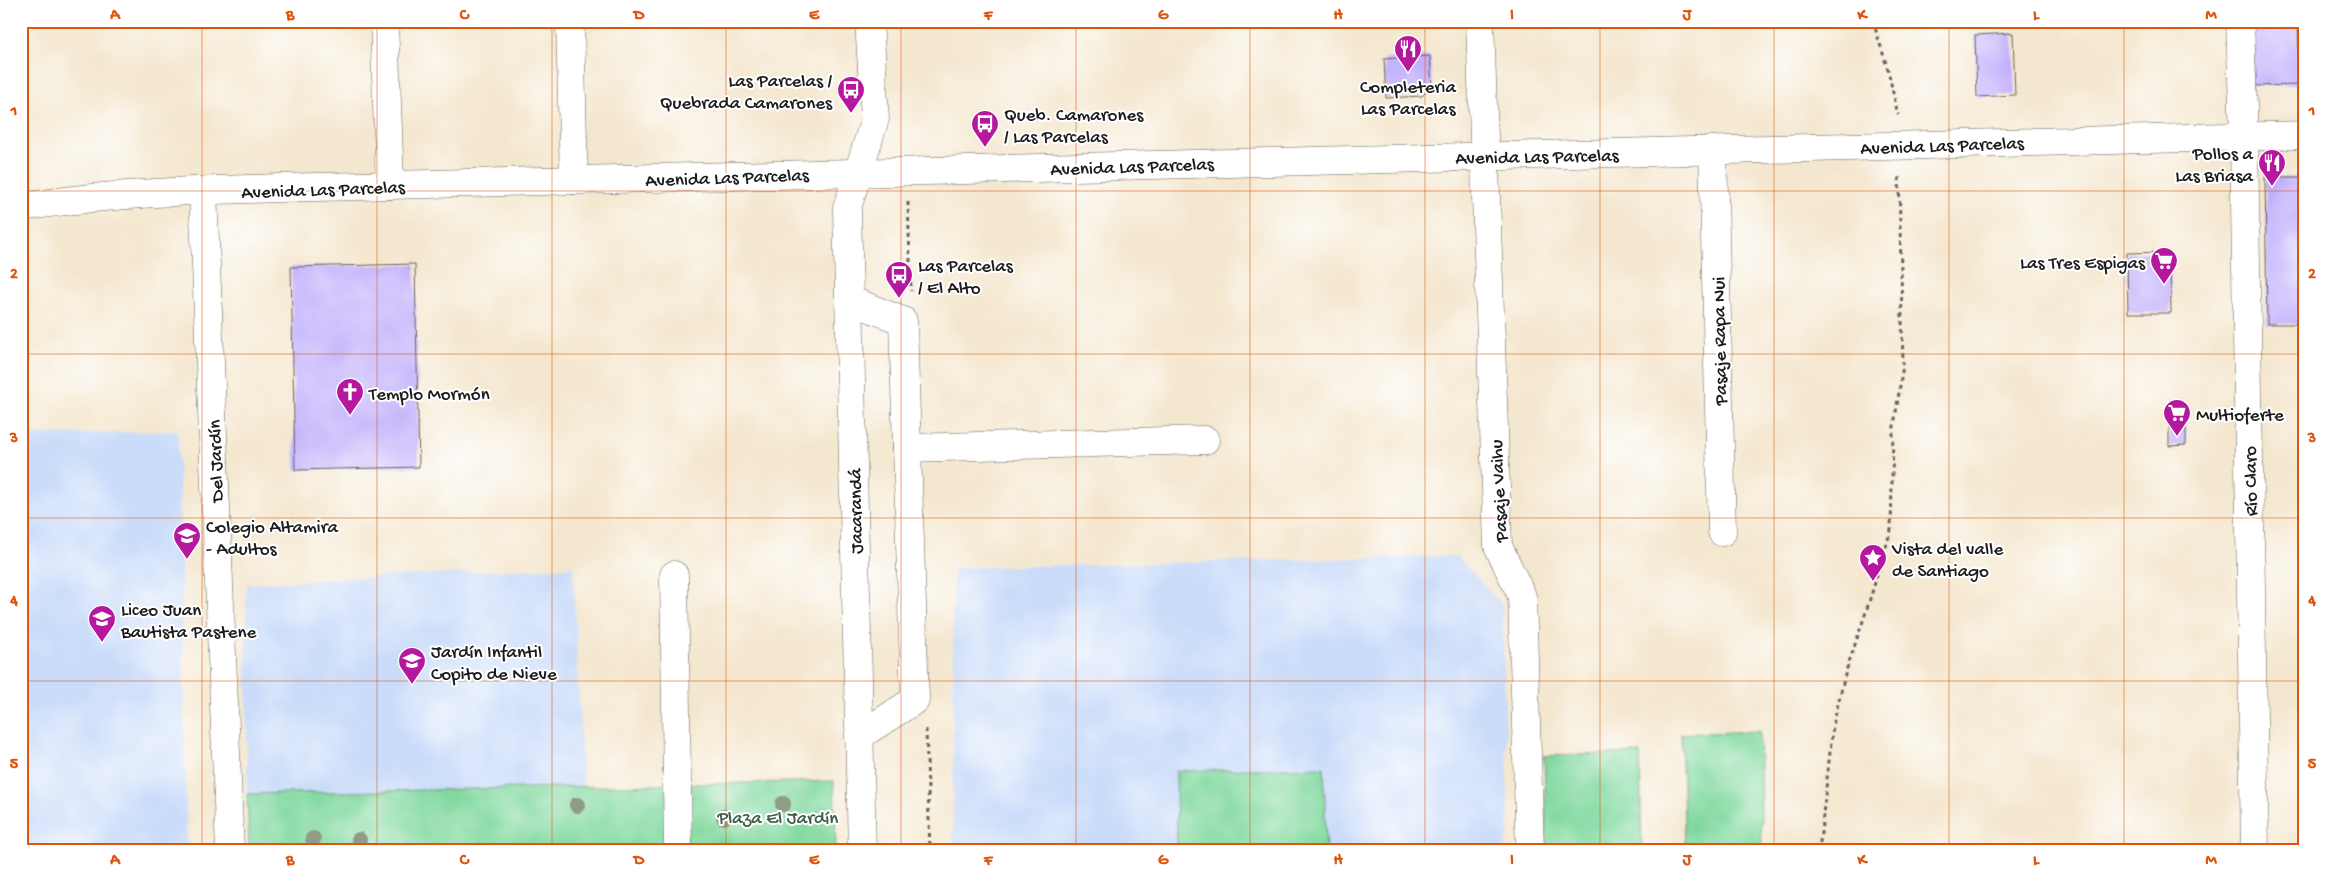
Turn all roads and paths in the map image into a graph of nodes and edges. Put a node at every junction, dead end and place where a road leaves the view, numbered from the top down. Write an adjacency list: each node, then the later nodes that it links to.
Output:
1 (384, 21): 14 (street)
2 (570, 21): 13 (street)
3 (869, 21): 12 (street, Jacarandá)
4 (1480, 21): 11 (street, Pasaje Vaihu)
5 (1873, 21): 9 (path)
6 (2240, 21): 8 (street, Río Claro)
7 (2305, 134): 8 (street, Avenida Las Parcelas)
8 (2244, 136): 9 (street, Avenida Las Parcelas); 28 (street, Río Claro)
9 (1899, 145): 10 (street, Avenida Las Parcelas); 27 (path)
10 (1713, 150): 11 (street, Avenida Las Parcelas); 20 (street, Pasaje Rapa Nui)
11 (1484, 156): 12 (street, Avenida Las Parcelas); 26 (street, Pasaje Vaihu)
12 (858, 173): 13 (street, Avenida Las Parcelas); 17 (street, Jacarandá)
13 (574, 180): 14 (street, Avenida Las Parcelas)
14 (390, 185): 15 (street, Avenida Las Parcelas)
15 (203, 191): 16 (street, Avenida Las Parcelas); 23 (street, Del Jardín)
16 (21, 208)
17 (850, 300): 19 (street); 22 (street, Jacarandá)
18 (1205, 440): 19 (street)
19 (907, 448): 22 (street)
20 (1722, 532)
21 (674, 575): 24 (street)
22 (859, 736): 25 (street, Jacarandá)
23 (230, 851)
24 (678, 851)
25 (862, 851)
26 (1530, 851)
27 (1819, 851)
28 (2255, 851)

